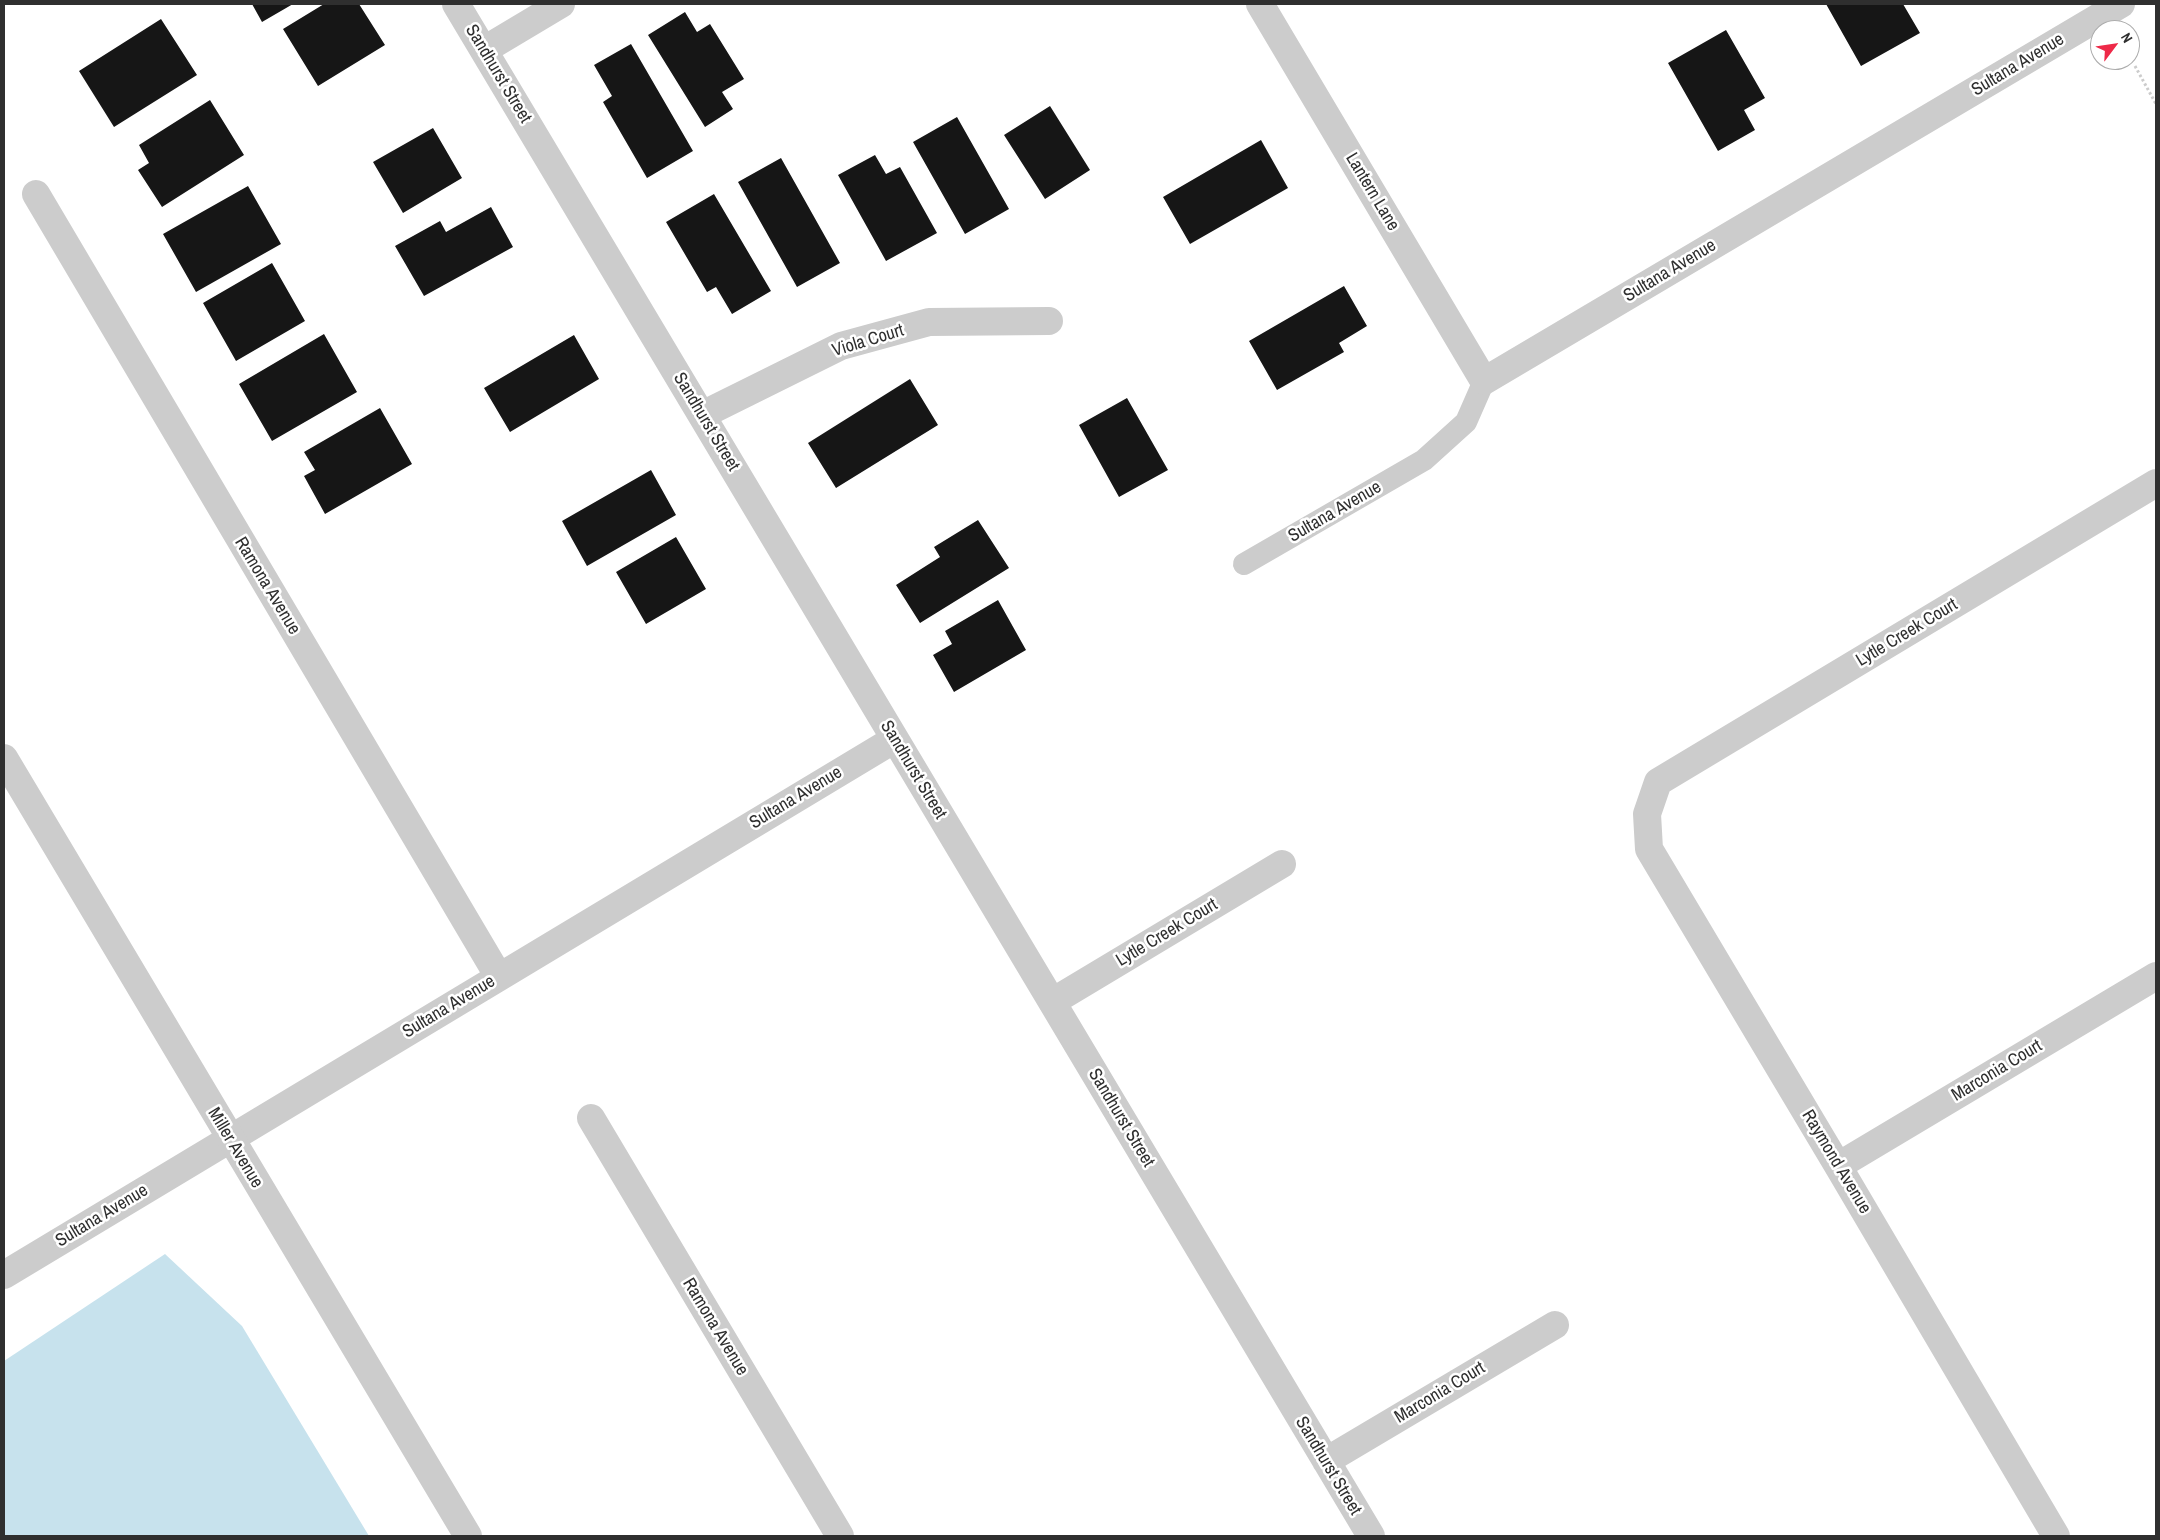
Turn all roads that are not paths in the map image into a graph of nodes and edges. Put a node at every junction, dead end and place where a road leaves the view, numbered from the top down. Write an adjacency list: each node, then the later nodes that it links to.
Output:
1 (456, 4): 5 (street, Sandhurst Street)
2 (561, 4): 5 (street)
3 (1260, 4): 8 (street, Lantern Lane)
4 (2121, 4): 8 (street, Sultana Avenue)
5 (484, 50): 9 (street, Sandhurst Street)
6 (36, 194): 17 (street, Ramona Avenue)
7 (1049, 321): 9 (street, Viola Court)
8 (1484, 381): 11 (lane, Sultana Avenue)
9 (702, 415): 12 (street, Sandhurst Street)
10 (2156, 483): 14 (street, Lytle Creek Court)
11 (1244, 564)
12 (895, 739): 17 (street, Sultana Avenue); 18 (street, Sandhurst Street)
13 (4, 758): 20 (street, Miller Avenue)
14 (1658, 782): 21 (street, Raymond Avenue)
15 (1282, 864): 18 (street, Lytle Creek Court)
16 (2156, 976): 21 (street, Marconia Court)
17 (499, 977): 20 (street, Sultana Avenue)
18 (1052, 1002): 24 (street, Sandhurst Street)
19 (590, 1118): 26 (street, Ramona Avenue)
20 (230, 1139): 22 (street, Sultana Avenue); 25 (street, Miller Avenue)
21 (1838, 1166): 28 (street, Raymond Avenue)
22 (4, 1275)
23 (1555, 1325): 24 (street, Marconia Court)
24 (1326, 1461): 27 (street, Sandhurst Street)
25 (468, 1536)
26 (840, 1536)
27 (1371, 1536)
28 (2056, 1536)

